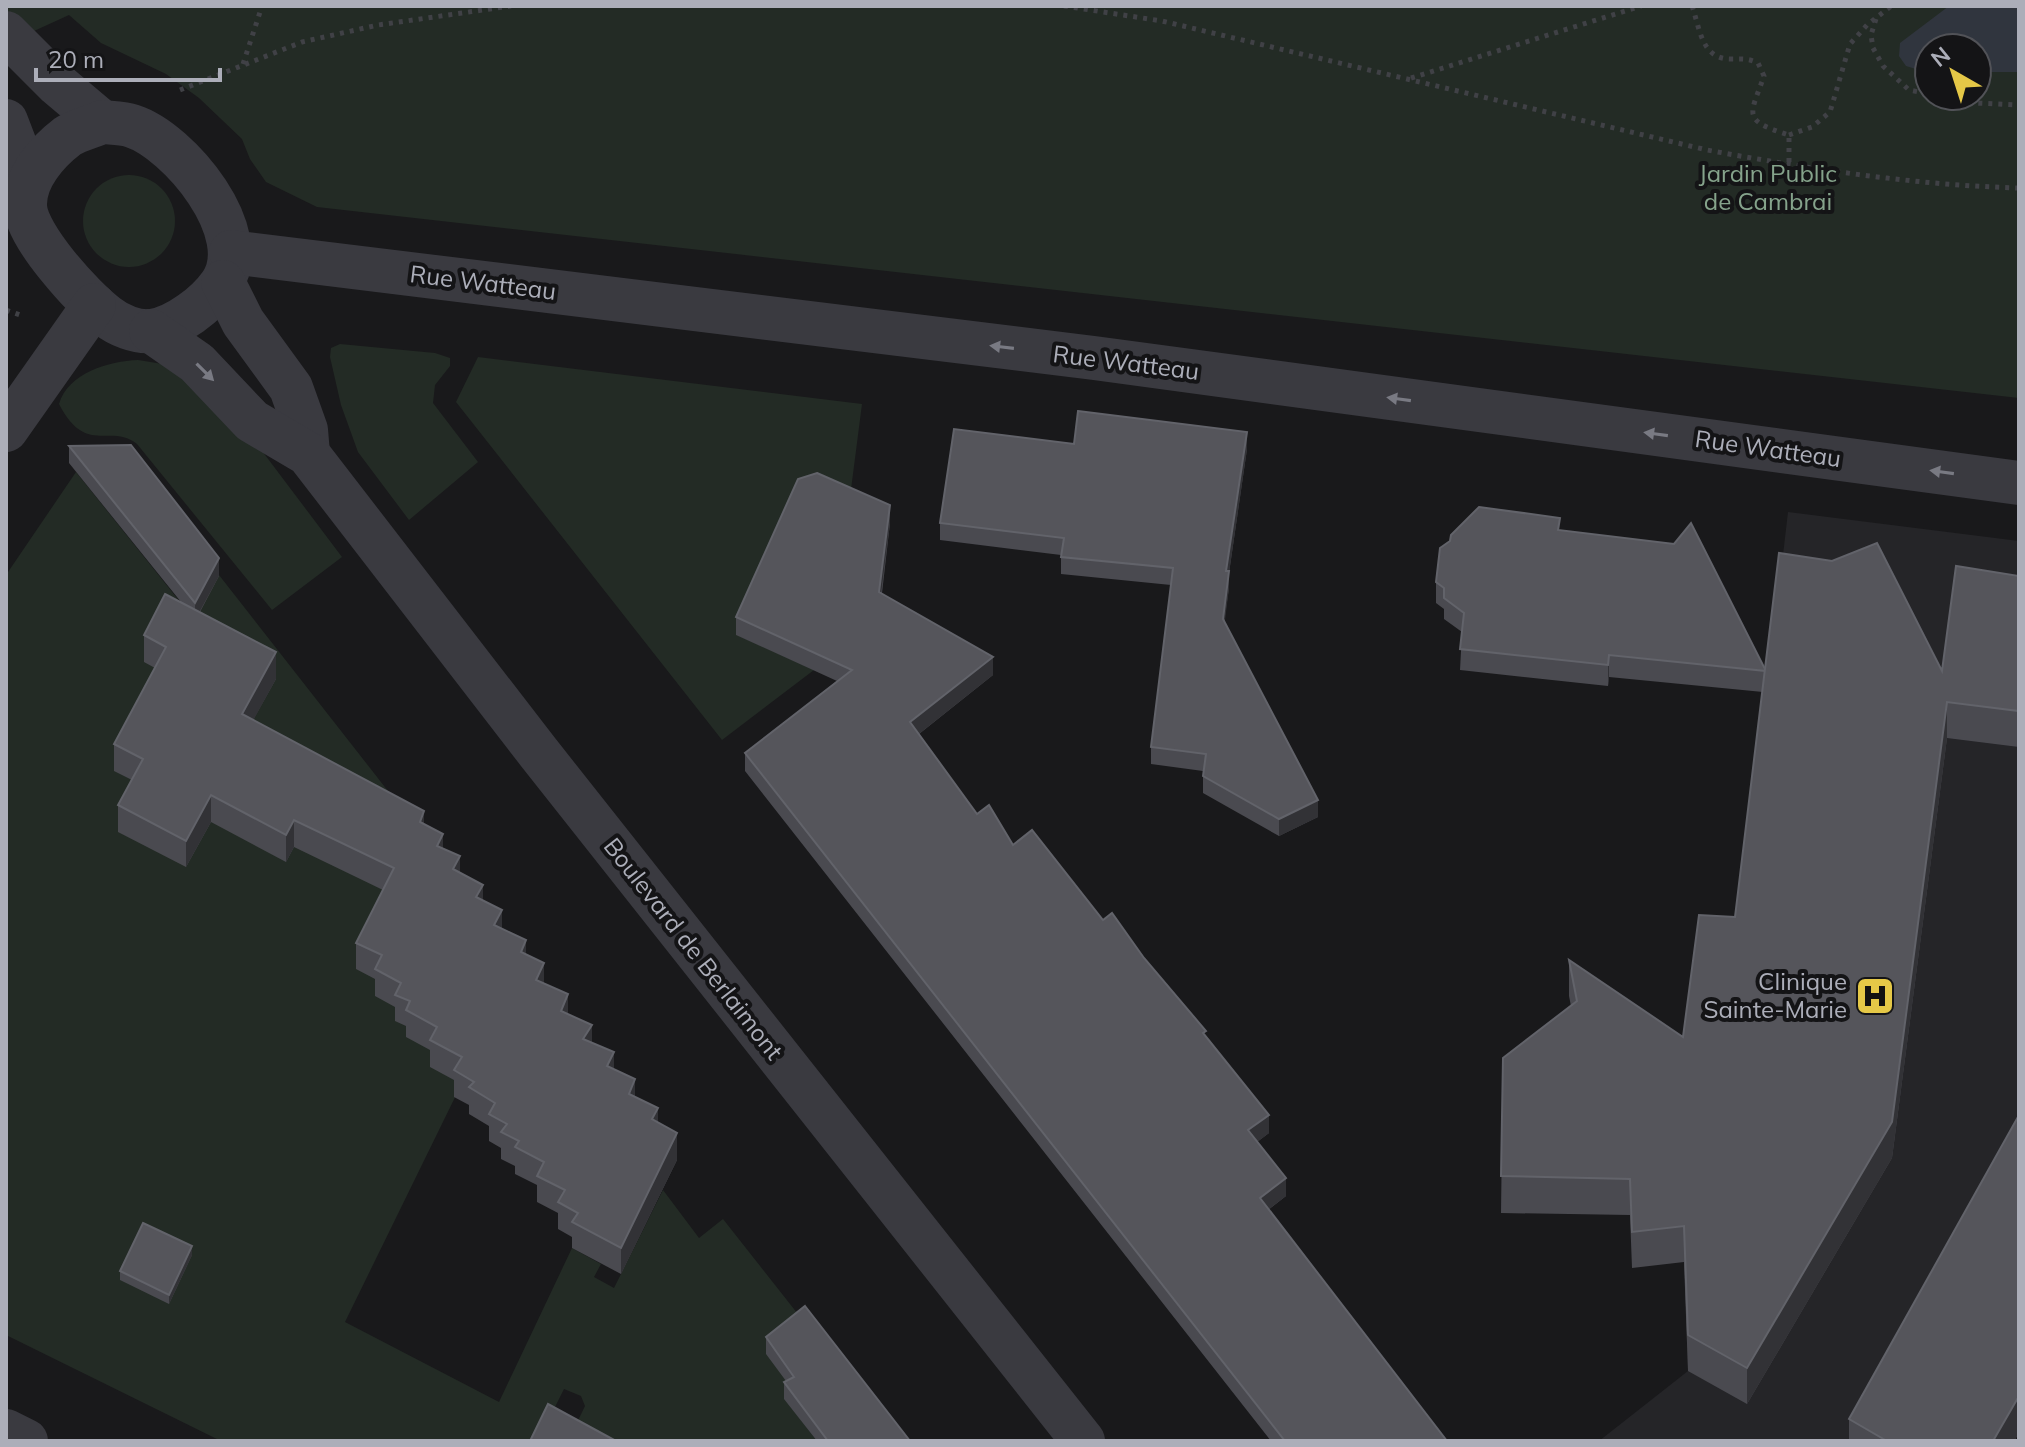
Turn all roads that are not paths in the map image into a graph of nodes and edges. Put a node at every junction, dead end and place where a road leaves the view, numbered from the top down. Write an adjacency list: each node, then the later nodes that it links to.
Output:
1 (6, 33): 3 (street)
2 (6, 121): 4 (street)
3 (102, 122): 4 (street); 5 (street)
4 (20, 198): 6 (street)
5 (227, 267): 7 (street); 9 (street, Boulevard de Berlaimont); 10 (street, Rue Watteau, one-way to 5)
6 (94, 305): 7 (street); 8 (street)
7 (151, 331): 9 (street, Boulevard de Berlaimont, one-way to 9)
8 (6, 430)
9 (308, 454): 13 (street, Boulevard de Berlaimont)
10 (2019, 483)
11 (6, 1431): 12 (street)
12 (26, 1441)
13 (1083, 1441)

